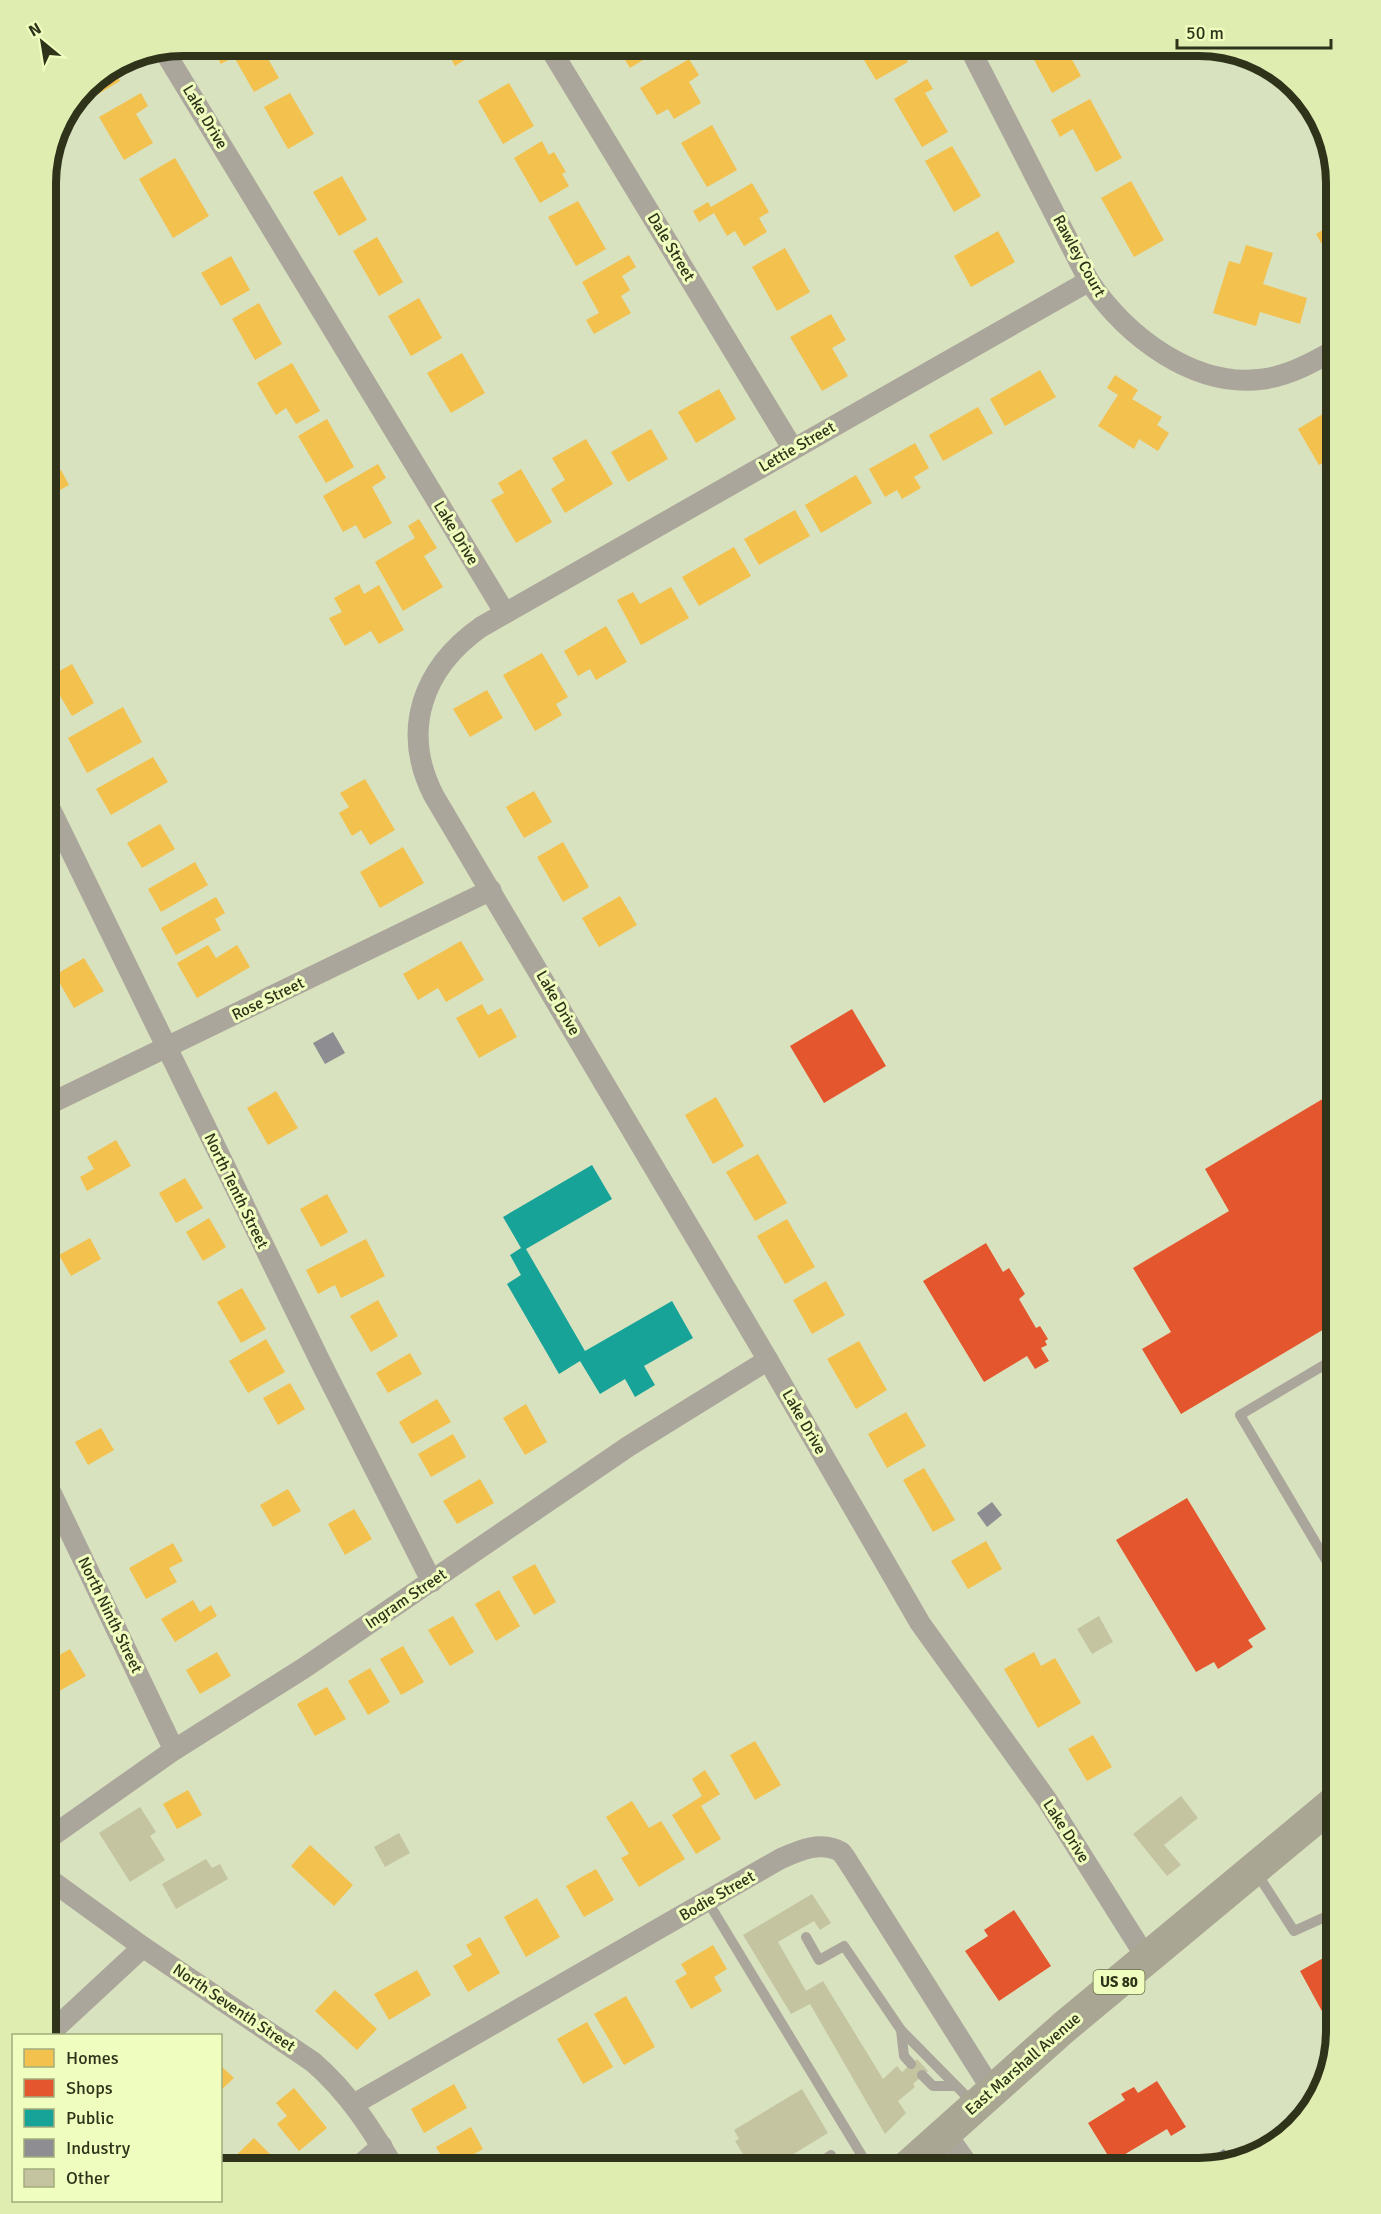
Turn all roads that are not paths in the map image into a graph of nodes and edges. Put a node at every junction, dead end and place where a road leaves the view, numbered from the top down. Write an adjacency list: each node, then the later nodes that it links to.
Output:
1 (555, 56): 6 (street, Dale Street)
2 (974, 56): 4 (street, Rawley Court)
3 (168, 57): 7 (street, Lake Drive)
4 (1089, 281): 5 (street, Rawley Court); 6 (street, Lettie Street)
5 (1326, 354)
6 (793, 449): 7 (street, Lettie Street)
7 (505, 613): 9 (street, Lake Drive)
8 (56, 821): 10 (street, North Tenth Street)
9 (491, 890): 10 (street, Rose Street); 12 (street, Lake Drive)
10 (166, 1048): 11 (street, Rose Street); 16 (street, North Tenth Street)
11 (56, 1101)
12 (768, 1360): 16 (street, Ingram Street); 26 (street, Lake Drive)
13 (1326, 1364): 15 (lane)
14 (56, 1503): 17 (street, North Ninth Street)
15 (1326, 1560)
16 (432, 1582): 17 (street, Ingram Street)
17 (174, 1750): 19 (street, Ingram Street)
18 (1326, 1810): 20 (main road, East Marshall Avenue / US 80)
19 (56, 1833)
20 (1254, 1869): 23 (lane); 26 (main road, East Marshall Avenue / US 80)
21 (56, 1884): 25 (street, North Seventh Street)
22 (708, 1902): 31 (street, Bodie Street); 32 (street, Bodie Street); 39 (lane)
23 (1326, 1917)
24 (806, 1937): 28 (lane)
25 (143, 1947): 27 (street); 32 (street, North Seventh Street)
26 (1147, 1959): 31 (main road, East Marshall Avenue / US 80)
27 (56, 2028)
28 (901, 2031): 29 (lane); 31 (lane)
29 (911, 2064)
30 (922, 2075): 31 (lane)
31 (974, 2093): 33 (main road, East Marshall Avenue / US 80)
32 (354, 2104): 34 (street, North Seventh Street)
33 (945, 2132): 40 (main road, East Marshall Avenue / US 80); 41 (street)
34 (382, 2146): 36 (street); 37 (street, North Seventh Street)
35 (831, 2155): 38 (lane)
36 (368, 2158)
37 (389, 2158)
38 (827, 2158)
39 (863, 2158)
40 (917, 2158)
41 (963, 2158)

